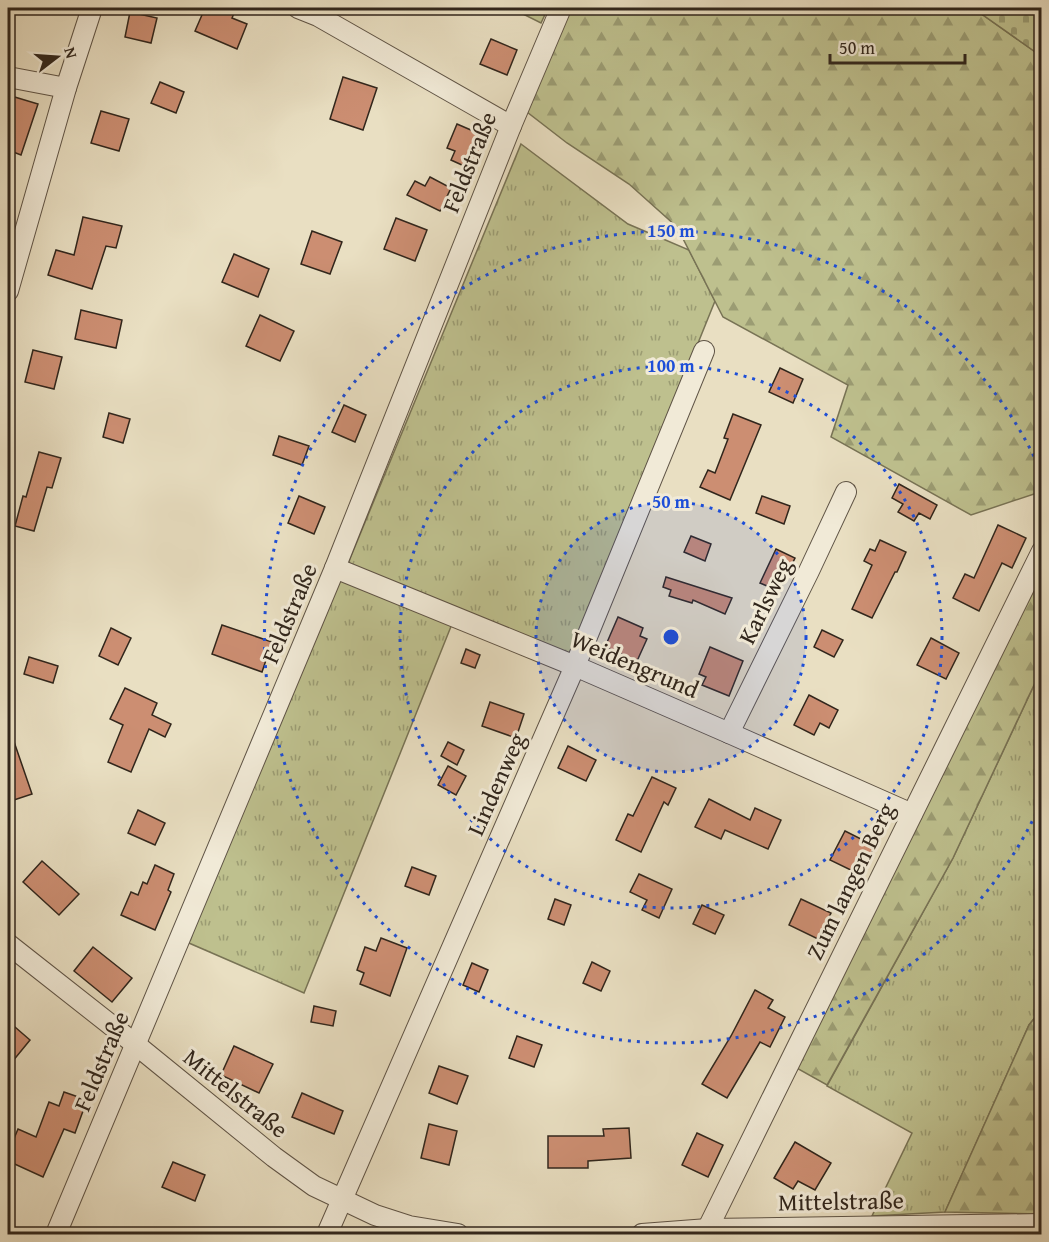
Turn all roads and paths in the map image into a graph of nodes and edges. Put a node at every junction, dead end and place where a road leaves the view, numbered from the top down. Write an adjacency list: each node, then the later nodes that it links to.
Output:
1 (92, 8): 5 (street)
2 (298, 8): 6 (street)
3 (561, 8): 6 (street, Feldstraße)
4 (8, 77): 5 (street)
5 (66, 88): 7 (street)
6 (511, 126): 11 (street, Feldstraße)
7 (8, 291)
8 (704, 351): 12 (street, Lindenweg)
9 (846, 492): 13 (street, Karlsweg)
10 (1041, 551): 14 (street, Zum langen Berg)
11 (335, 568): 12 (street, Weidengrund); 16 (street, Feldstraße)
12 (575, 666): 13 (street, Weidengrund); 17 (street, Lindenweg)
13 (729, 733): 14 (street, Weidengrund)
14 (912, 814): 19 (street, Zum langen Berg)
15 (8, 944): 16 (street, Mittelstraße)
16 (135, 1044): 17 (street, Mittelstraße); 20 (street, Feldstraße)
17 (341, 1200): 21 (street, Lindenweg); 22 (street, Mittelstraße)
18 (1041, 1224): 19 (street, Mittelstraße)
19 (706, 1232): 23 (street, Mittelstraße)
20 (56, 1234)
21 (327, 1234)
22 (458, 1234)
23 (642, 1234)

